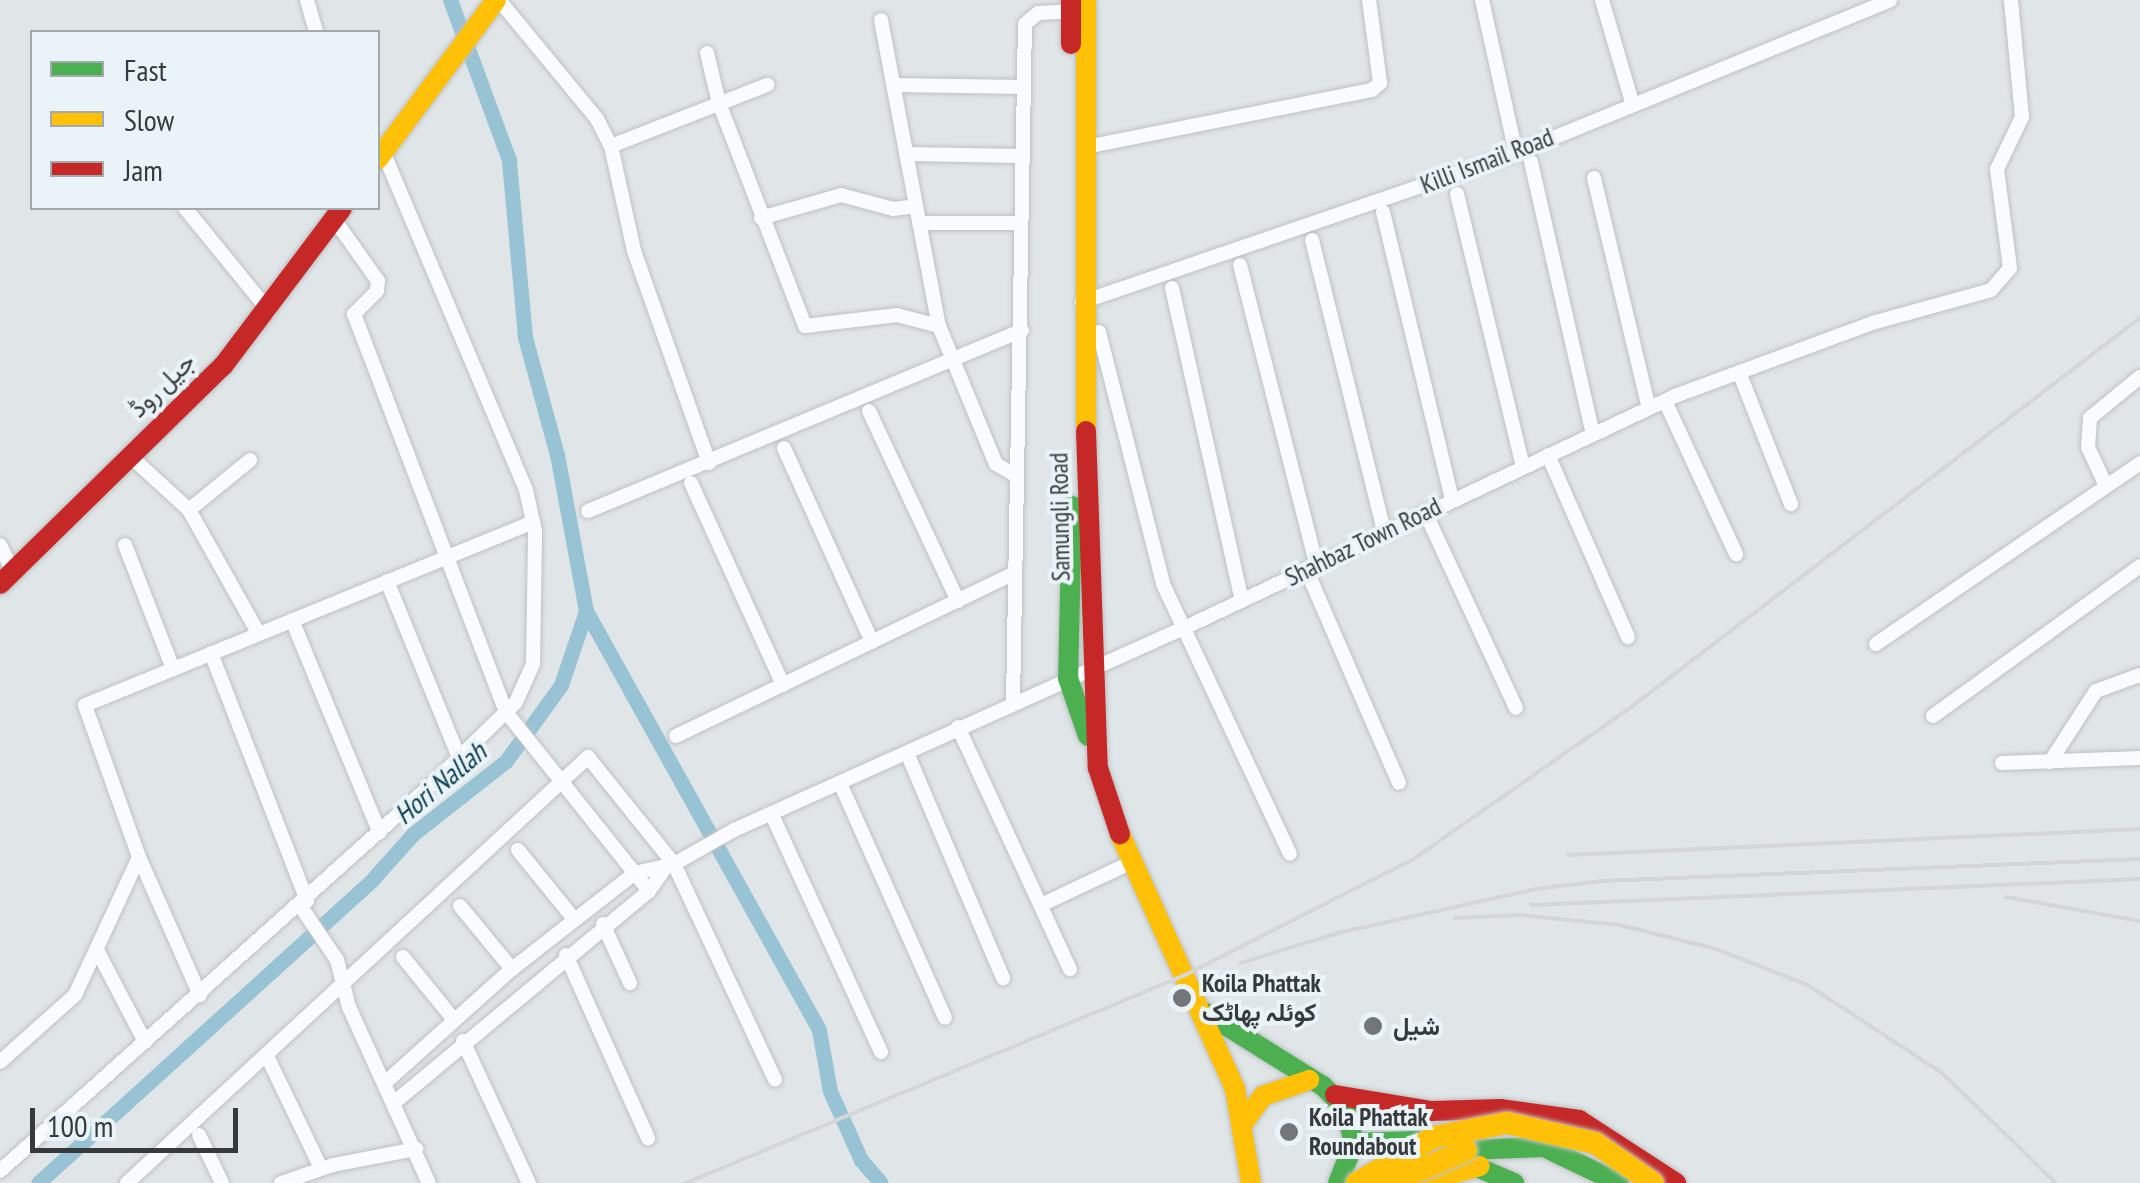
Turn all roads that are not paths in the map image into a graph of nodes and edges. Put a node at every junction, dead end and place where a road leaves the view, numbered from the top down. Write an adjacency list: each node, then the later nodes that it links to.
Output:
1 (306, 0): 10 (street)
2 (498, 0): 17 (street); 21 (main road)
3 (1369, 0): 18 (street)
4 (1482, 0): 19 (street)
5 (1602, 0): 15 (street)
6 (1890, 0): 15 (street, Killi Ismail Road)
7 (2012, 0): 42 (street, Shahbaz Town Road)
8 (1078, 6): 14 (street); 18 (main road, Samungli Road); 36 (main road, Samungli Road)
9 (881, 20): 13 (street)
10 (315, 30)
11 (708, 53): 16 (street)
12 (766, 85): 16 (street)
13 (894, 86): 14 (street); 20 (street)
14 (1024, 87): 22 (street)
15 (1632, 102): 19 (street, Killi Ismail Road)
16 (719, 103): 17 (street); 30 (street)
17 (611, 146): 52 (street)
18 (1086, 147): 36 (main road, Samungli Road)
19 (1516, 153): 36 (street, Killi Ismail Road)
20 (906, 154): 22 (street); 26 (street)
21 (380, 155): 63 (street)
22 (1022, 156): 31 (street)
23 (1531, 162): 47 (street)
24 (1594, 178): 45 (street)
25 (1457, 194): 54 (street)
26 (916, 206): 30 (street); 32 (street)
27 (188, 210): 37 (street)
28 (1384, 212): 58 (street)
29 (338, 213): 37 (main road, جیل روڈ); 68 (street)
30 (761, 218): 38 (street)
31 (1021, 223): 32 (street); 39 (street)
32 (919, 224): 38 (street)
33 (1312, 240): 64 (street)
34 (1240, 265): 69 (street)
35 (1172, 288): 74 (street)
36 (1081, 302): 83 (main road, Samungli Road); 86 (main road)
37 (269, 311): 49 (main road, جیل روڈ)
38 (939, 326): 41 (street)
39 (1022, 330): 41 (street); 55 (street)
40 (1099, 332): 77 (street)
41 (956, 360): 52 (street); 55 (street)
42 (1739, 372): 44 (street, Shahbaz Town Road); 59 (street)
43 (2140, 377): 57 (street)
44 (1666, 401): 45 (street, Shahbaz Town Road); 67 (street)
45 (1649, 408): 47 (street, Shahbaz Town Road)
46 (869, 411): 75 (street)
47 (1593, 434): 50 (street, Shahbaz Town Road)
48 (784, 448): 80 (street)
49 (129, 454): 60 (street); 72 (main road, جیل روڈ)
50 (1548, 455): 54 (street, Shahbaz Town Road); 79 (street)
51 (250, 460): 60 (street)
52 (709, 463): 61 (street)
53 (2140, 463): 57 (street)
54 (1523, 466): 58 (street, Shahbaz Town Road)
55 (1016, 475): 71 (street)
56 (692, 483): 87 (street)
57 (2106, 486): 81 (street)
58 (1452, 499): 62 (street, Shahbaz Town Road)
59 (1791, 504)
60 (190, 510): 78 (street)
61 (588, 512)
62 (1425, 512): 64 (street, Shahbaz Town Road); 89 (street)
63 (533, 522): 68 (street); 90 (street)
64 (1384, 531): 69 (street, Shahbaz Town Road)
65 (0, 545): 72 (street)
66 (125, 545): 84 (street)
67 (1736, 554)
68 (452, 556): 73 (street); 90 (street)
69 (1311, 566): 74 (street, Shahbaz Town Road); 101 (street)
70 (2140, 566): 91 (street)
71 (1013, 574): 75 (street); 88 (street)
72 (7, 578)
73 (387, 581): 76 (street); 95 (street)
74 (1242, 600): 77 (street, Shahbaz Town Road)
75 (958, 601): 80 (street)
76 (292, 620): 78 (street); 104 (street)
77 (1184, 628): 83 (street, Shahbaz Town Road); 106 (street)
78 (259, 634): 82 (street)
79 (1628, 637)
80 (872, 642): 87 (street)
81 (1876, 644)
82 (211, 653): 84 (street); 114 (street)
83 (1092, 666): 86 (street, Shahbaz Town Road); 99 (main road, Samungli Road)
84 (172, 669): 107 (street)
85 (2140, 675): 97 (street)
86 (1068, 678): 88 (street, Shahbaz Town Road); 99 (main road)
87 (783, 685): 93 (street)
88 (1012, 703): 92 (street, Shahbaz Town Road)
89 (1516, 708)
90 (506, 712): 95 (street); 102 (street)
91 (1933, 716)
92 (958, 727): 94 (street, Shahbaz Town Road); 112 (street)
93 (676, 736)
94 (907, 753): 100 (street, Shahbaz Town Road); 122 (street)
95 (459, 757): 104 (street)
96 (2140, 758): 97 (street)
97 (2050, 762): 98 (street)
98 (2002, 764)
99 (1098, 768): 108 (main road, Samungli Road)
100 (840, 783): 103 (street, Shahbaz Town Road); 127 (street)
101 (1399, 783)
102 (565, 784): 109 (street); 110 (street); 123 (street)
103 (772, 815): 109 (street, Shahbaz Town Road); 131 (street)
104 (380, 834): 114 (street)
105 (518, 850): 115 (street)
106 (1290, 854)
107 (139, 857): 117 (street); 125 (street)
108 (1130, 863): 112 (street); 126 (main road, Samungli Road)
109 (670, 866): 110 (street); 111 (street); 134 (street)
110 (635, 873): 111 (street); 115 (street)
111 (648, 892): 116 (street)
112 (1041, 905): 121 (street)
113 (460, 906): 120 (street)
114 (305, 909): 123 (street); 125 (street)
115 (574, 919): 120 (street)
116 (603, 924): 118 (street); 124 (street)
117 (97, 950): 130 (street); 133 (street)
118 (566, 955): 129 (street); 141 (street)
119 (404, 957): 128 (street)
120 (512, 969): 128 (street)
121 (1070, 969)
122 (1003, 978)
123 (347, 982): 132 (street); 136 (street)
124 (630, 983)
125 (200, 995): 130 (street)
126 (1203, 1011): 135 (main road); 139 (main road, Samungli Road)
127 (945, 1018)
128 (454, 1020): 136 (street)
129 (463, 1041): 138 (street); 152 (street)
130 (146, 1042): 146 (street)
131 (881, 1052)
132 (267, 1056): 145 (street); 148 (street)
133 (0, 1062)
134 (775, 1080)
135 (1309, 1080): 137 (main road); 139 (main road)
136 (387, 1081): 138 (street)
137 (1335, 1095): 142 (main road); 161 (main road)
138 (396, 1101): 143 (street)
139 (1244, 1122): 147 (main road, Samungli Road)
140 (199, 1136): 149 (street)
141 (648, 1138)
142 (1354, 1144): 144 (main road); 154 (main road)
143 (416, 1149): 145 (street); 151 (street)
144 (1480, 1166): 157 (main road); 158 (main road)
145 (321, 1168): 150 (street)
146 (0, 1171)
147 (1250, 1175): 153 (main road)
148 (128, 1183)
149 (222, 1183)
150 (280, 1183)
151 (429, 1183)
152 (530, 1183)
153 (1269, 1183)
154 (1338, 1183)
155 (1358, 1183): 160 (main road, bridge)
156 (1390, 1183): 159 (main road, bridge)
157 (1419, 1183)
158 (1514, 1183)
159 (1619, 1183)
160 (1654, 1183)
161 (1676, 1183)

